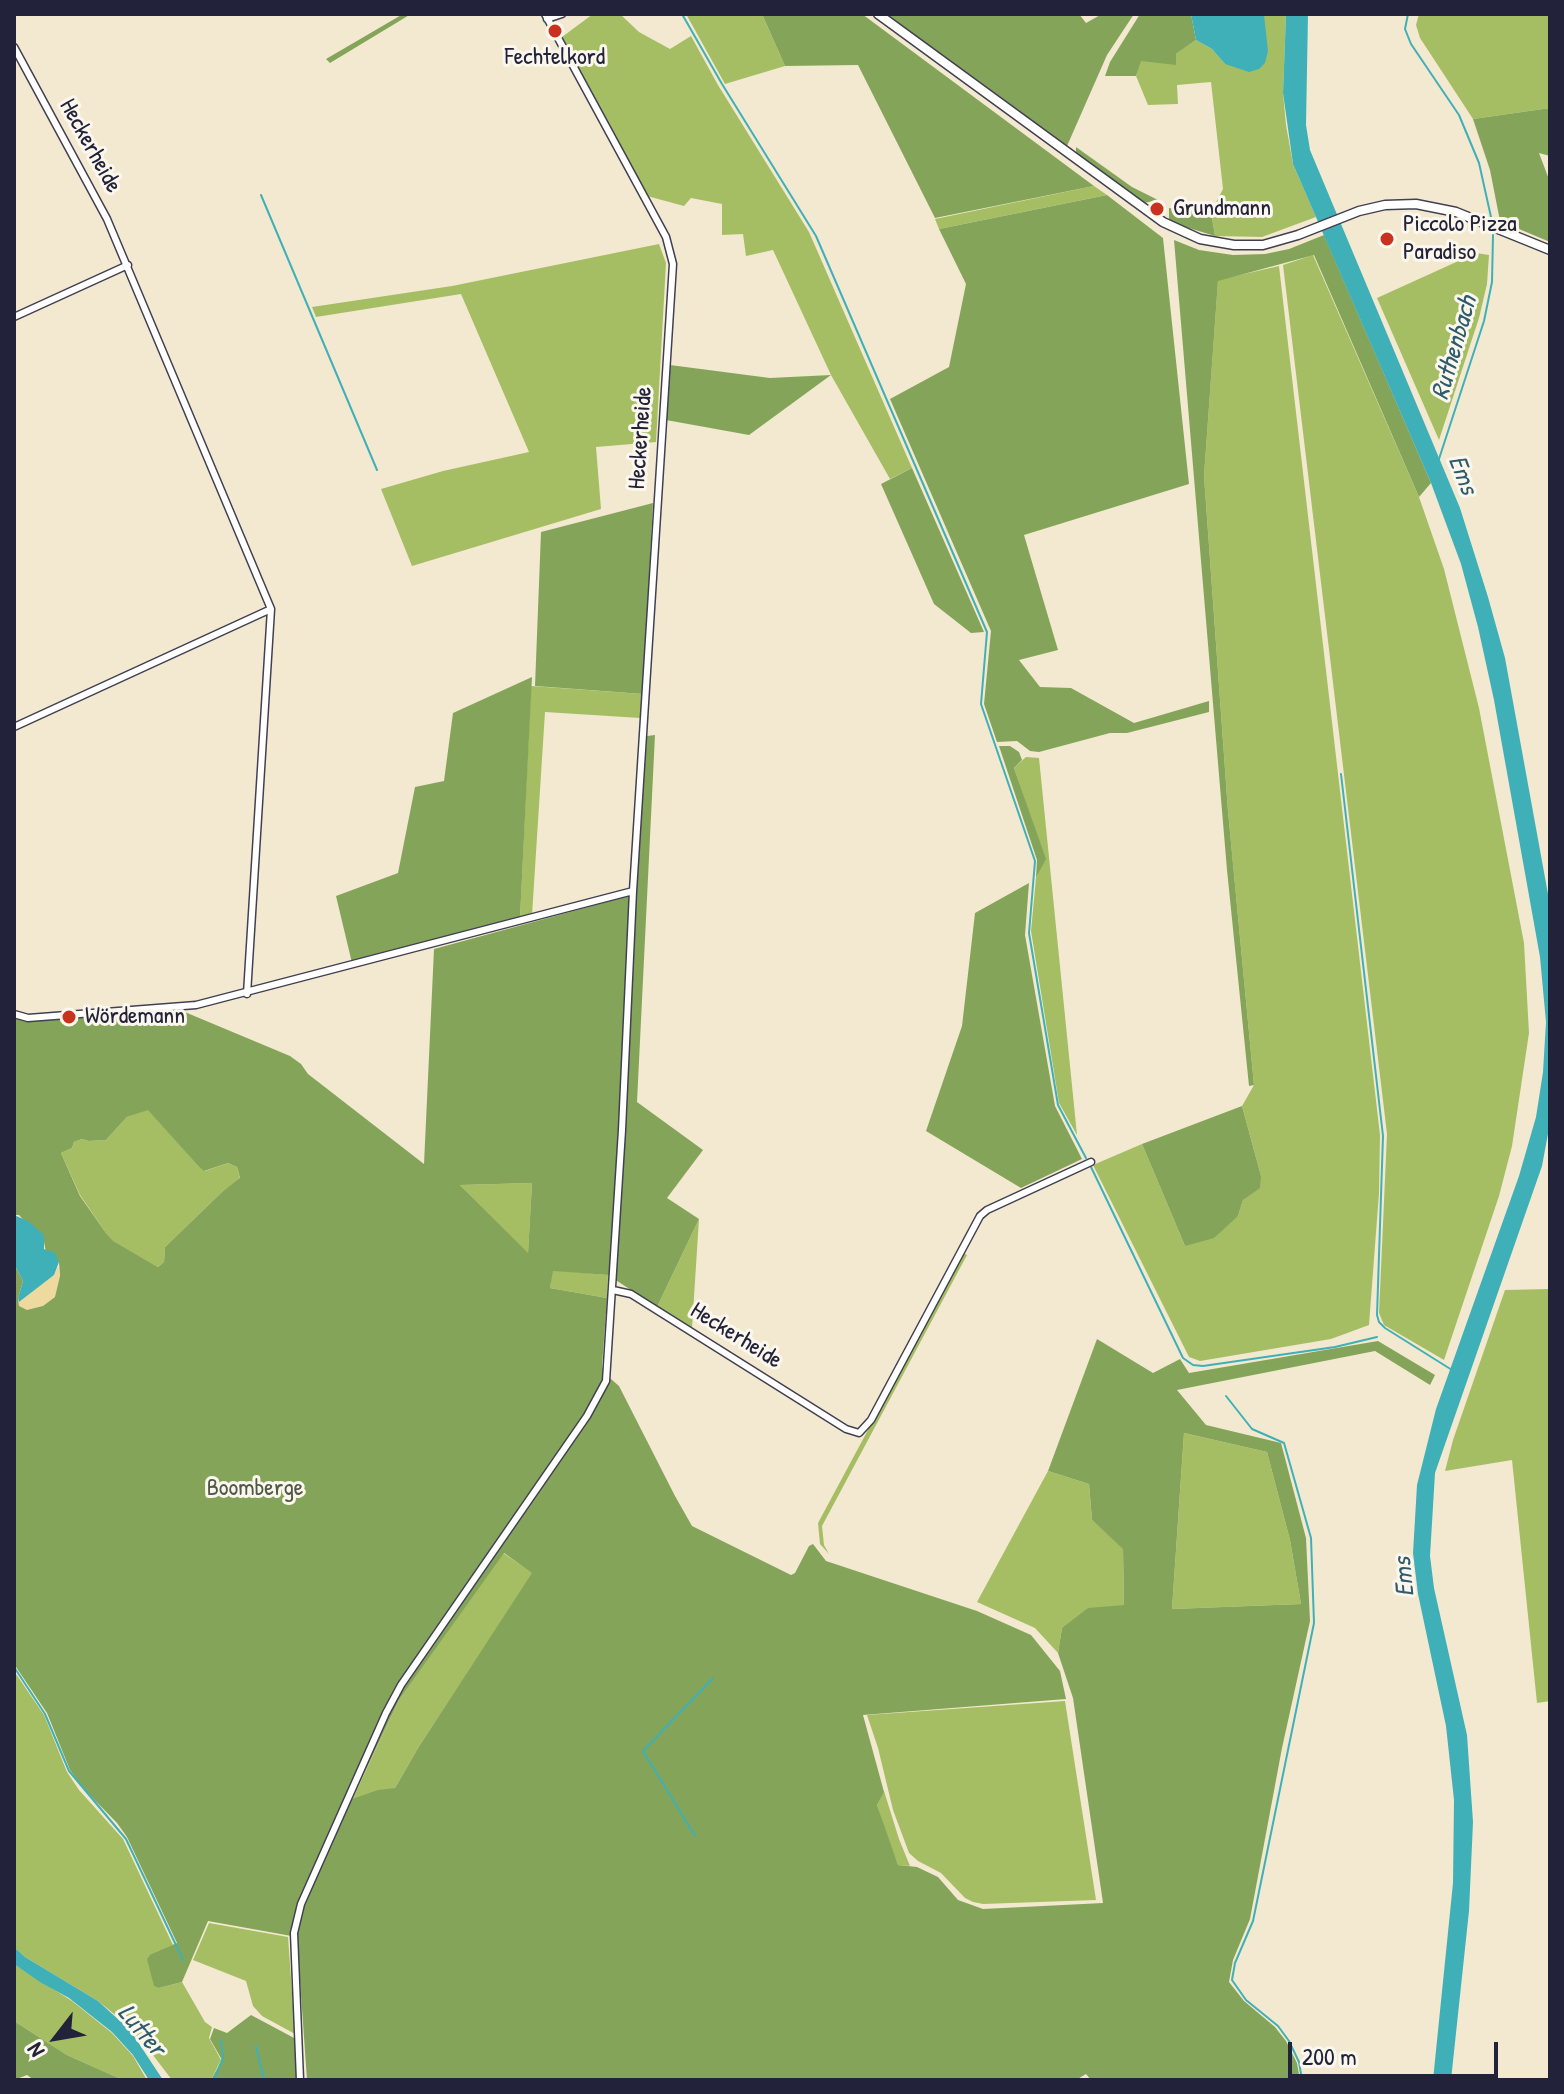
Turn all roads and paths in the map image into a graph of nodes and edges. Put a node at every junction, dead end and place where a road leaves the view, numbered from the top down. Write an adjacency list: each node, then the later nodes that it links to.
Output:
1 (562, 14): 3 (street, Heckerheide)
2 (878, 14): 5 (main road)
3 (546, 17): 10 (street, Heckerheide)
4 (14, 47): 6 (street, Heckerheide)
5 (1550, 250)
6 (128, 265): 7 (street); 8 (street, Heckerheide)
7 (14, 317)
8 (271, 609): 9 (street); 11 (street, Heckerheide)
9 (14, 727)
10 (633, 891): 11 (street); 14 (street, Heckerheide)
11 (247, 994): 12 (street)
12 (14, 1014)
13 (1091, 1162): 14 (street, Heckerheide)
14 (613, 1290): 15 (street)
15 (300, 2080)

